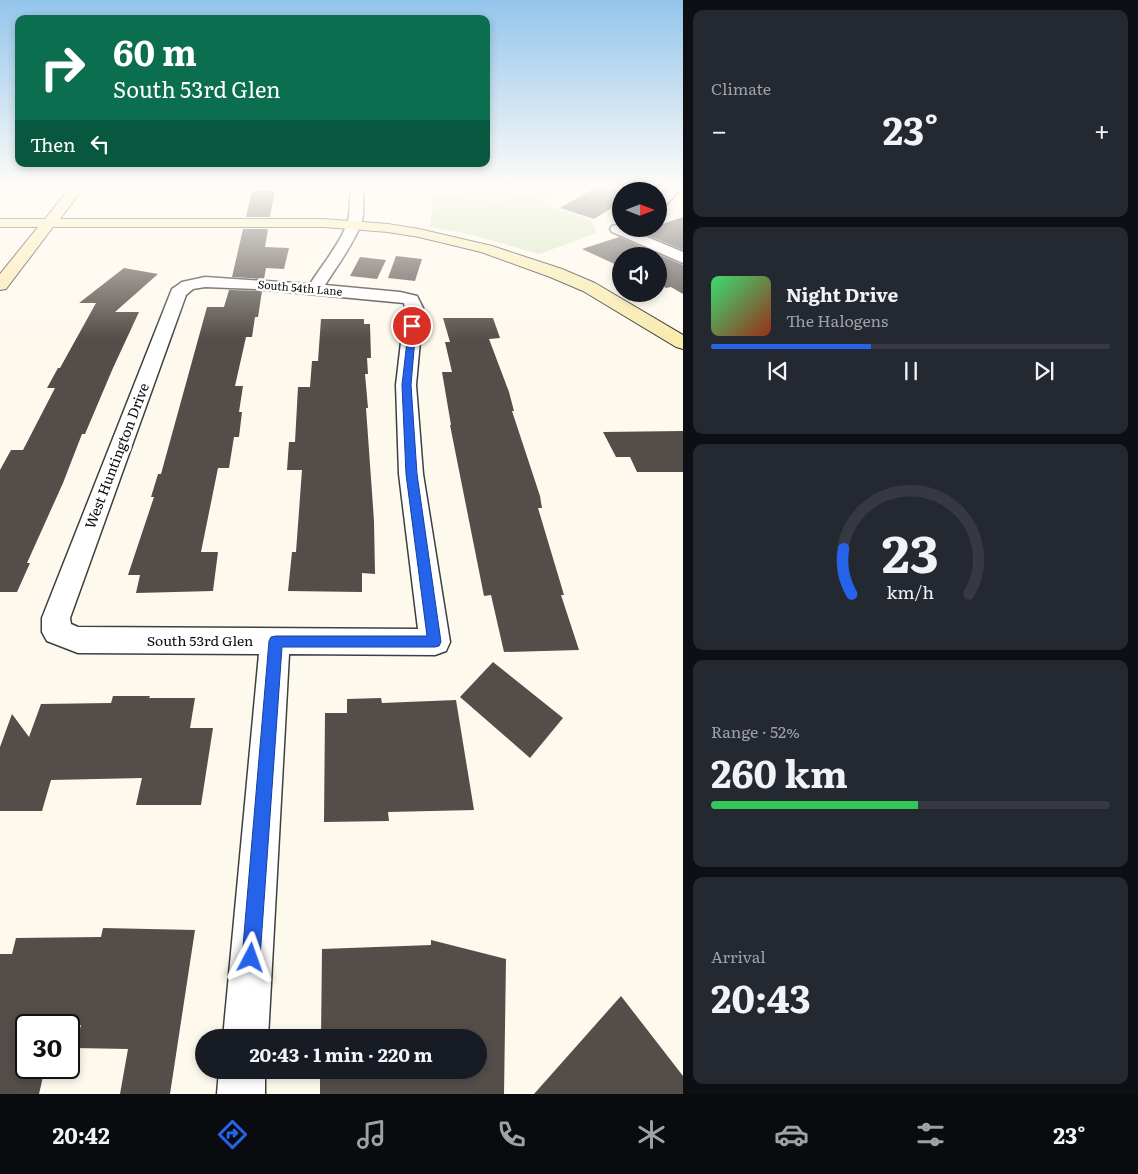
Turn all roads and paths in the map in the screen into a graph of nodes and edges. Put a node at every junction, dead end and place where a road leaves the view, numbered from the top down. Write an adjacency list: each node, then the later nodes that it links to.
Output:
1 (38, 237): 6 (street)
2 (343, 237): 8 (street)
3 (440, 237): 9 (street)
4 (636, 238): 5 (street)
5 (683, 258)
6 (0, 285)
7 (188, 285): 8 (street, South 54th Lane); 10 (street, West Huntington Drive)
8 (315, 289): 12 (street, South 54th Lane)
9 (683, 343)
10 (58, 632): 11 (street, South 53rd Glen)
11 (276, 641): 12 (street, South 53rd Glen); 13 (street)
12 (435, 642)
13 (246, 1029)
14 (242, 1079): 15 (street)
15 (241, 1094)

